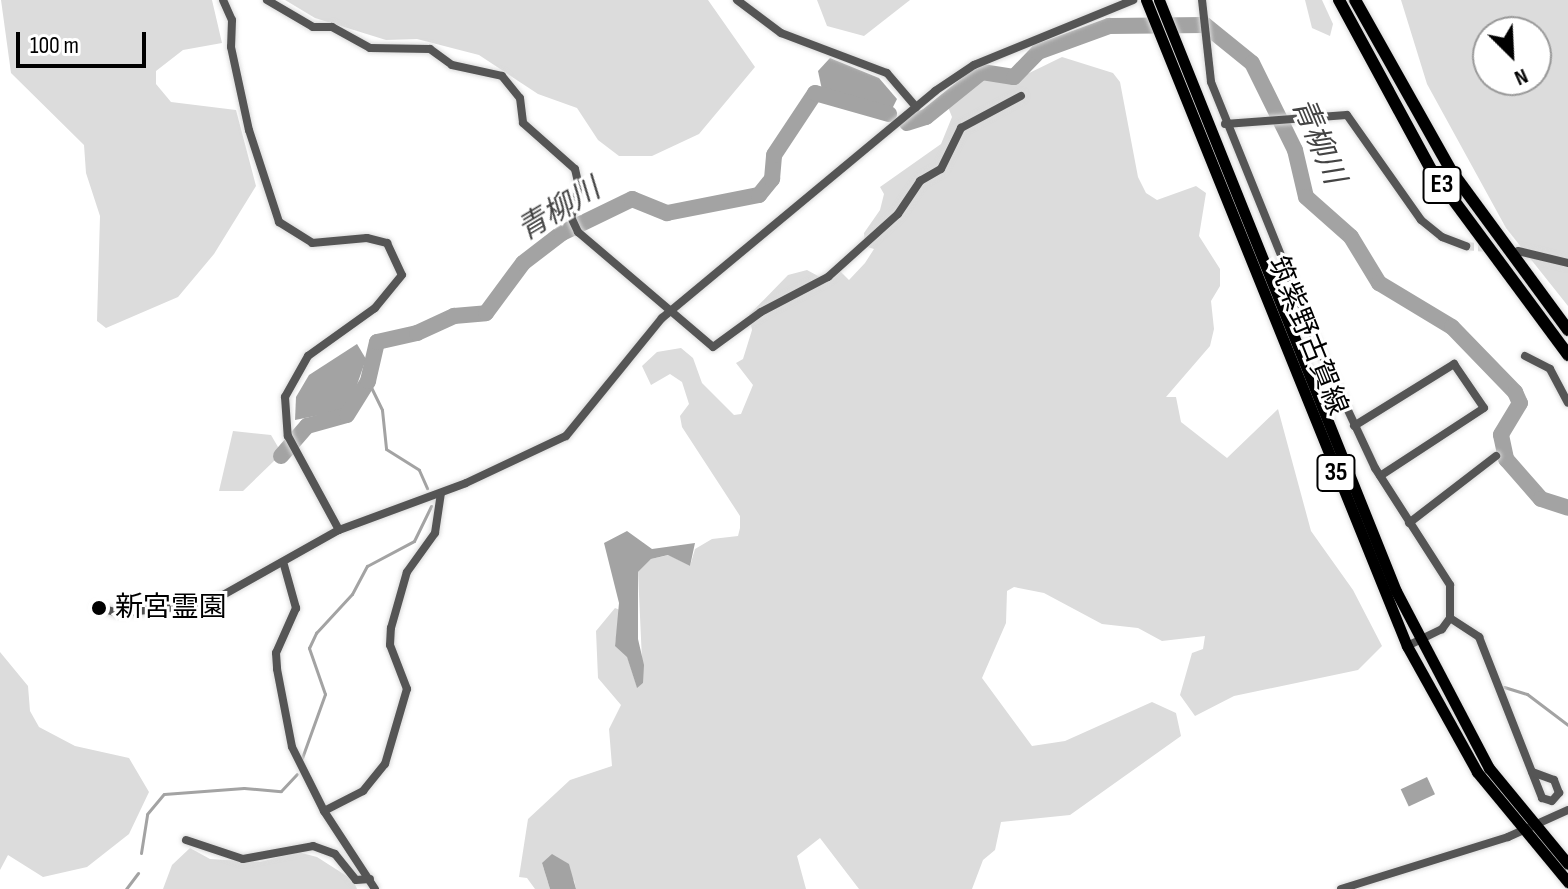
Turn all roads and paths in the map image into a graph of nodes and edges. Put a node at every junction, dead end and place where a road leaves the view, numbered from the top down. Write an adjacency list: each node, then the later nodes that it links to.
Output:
1 (223, 0): 28 (street)
2 (267, 0): 18 (street)
3 (737, 0): 13 (street)
4 (1133, 0): 13 (street)
5 (1146, 0): 10 (main road, 筑紫野古賀線 / 35)
6 (1159, 0): 10 (main road, 筑紫野古賀線 / 35)
7 (1202, 0): 14 (street)
8 (1339, 0): 20 (highway, E3)
9 (1355, 0): 19 (highway, E3)
10 (1159, 18): 11 (main road, 筑紫野古賀線 / 35)
11 (1165, 32): 32 (main road, 筑紫野古賀線 / 35); 33 (main road, 筑紫野古賀線 / 35)
12 (1021, 96): 18 (street)
13 (916, 107): 18 (street)
14 (1225, 124): 15 (street); 23 (street)
15 (1466, 246)
16 (1518, 251): 17 (street)
17 (1568, 263)
18 (673, 308): 26 (street)
19 (1568, 330)
20 (1568, 355)
21 (1525, 356): 22 (street)
22 (1568, 403)
23 (1354, 426): 25 (street); 25 (street)
24 (1496, 456): 27 (street)
25 (1380, 476): 27 (street)
26 (441, 493): 28 (street); 36 (street)
27 (1409, 523): 31 (street)
28 (339, 530): 29 (street)
29 (284, 565): 30 (street); 36 (street)
30 (96, 607)
31 (1450, 618): 32 (street); 34 (street)
32 (1419, 640): 33 (street); 37 (main road, 筑紫野古賀線 / 35)
33 (1407, 646): 37 (main road, 筑紫野古賀線 / 35)
34 (1532, 772)
35 (1568, 810): 37 (street)
36 (324, 811): 40 (street)
37 (1528, 830): 39 (main road, 筑紫野古賀線 / 35); 41 (main road, 筑紫野古賀線 / 35); 43 (street)
38 (186, 840): 40 (street)
39 (1568, 864)
40 (370, 879): 42 (street)
41 (1568, 882)
42 (375, 889)
43 (1341, 889)

